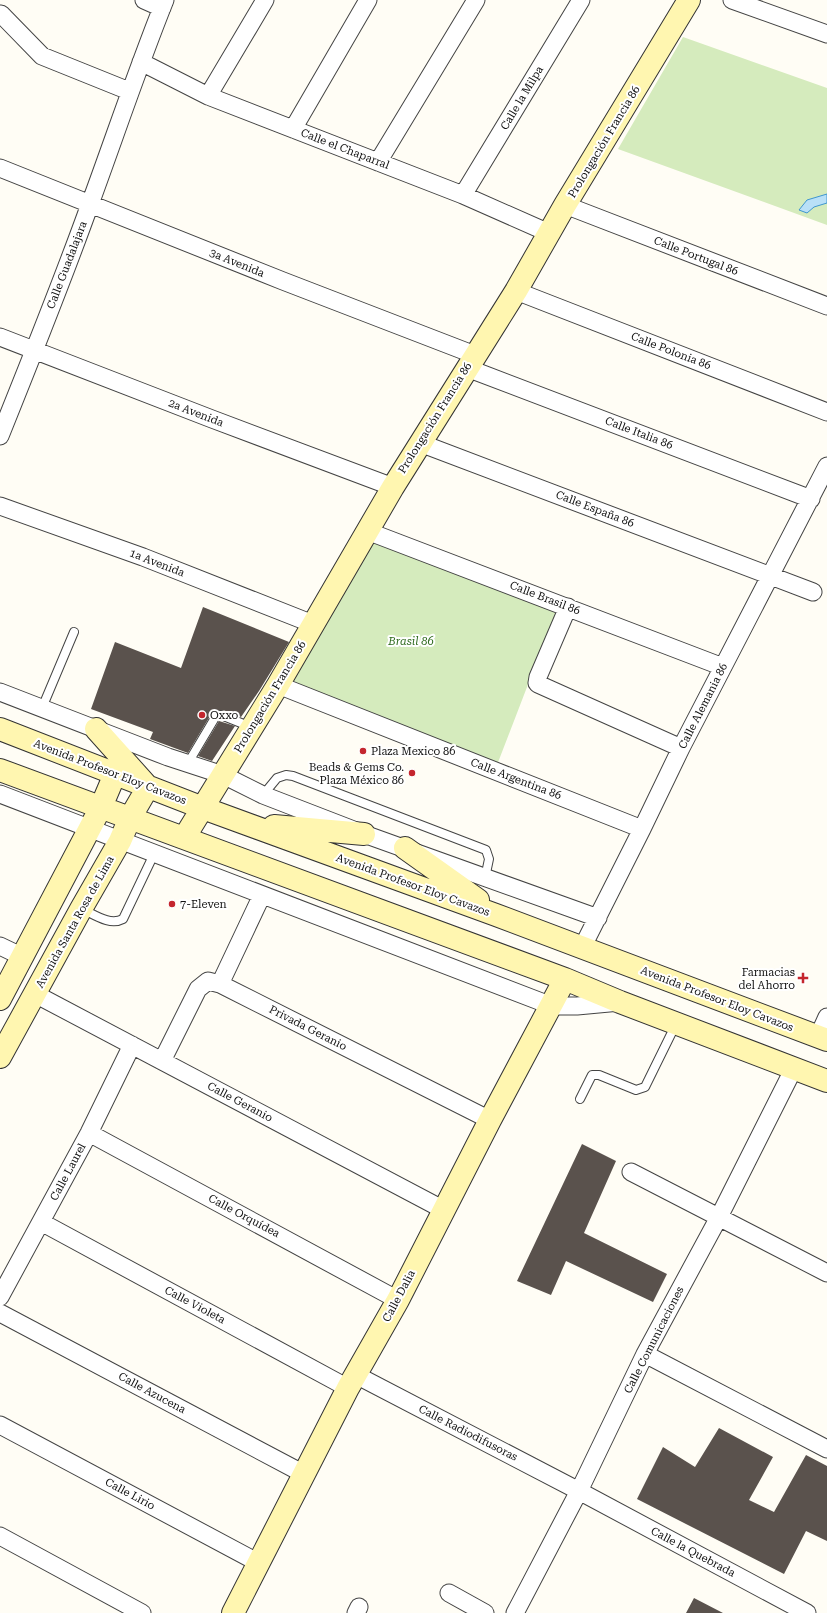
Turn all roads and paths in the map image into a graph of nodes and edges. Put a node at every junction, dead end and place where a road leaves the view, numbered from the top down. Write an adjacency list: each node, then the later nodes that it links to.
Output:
1 (144, 0): 8 (street)
2 (265, 0): 13 (street)
3 (368, 0): 14 (street)
4 (476, 0): 15 (street)
5 (581, 0): 17 (street, Calle la Milpa)
6 (689, 0): 19 (street, Prolongación Francia 86)
7 (732, 0): 10 (street)
8 (164, 4): 11 (street, Calle Guadalajara)
9 (1, 14): 12 (street)
10 (827, 34)
11 (141, 62): 12 (street, Calle Guadalajara); 13 (street, Calle el Chaparral)
12 (129, 91): 18 (street, Calle Guadalajara)
13 (208, 96): 14 (street, Calle el Chaparral)
14 (293, 129): 15 (street, Calle el Chaparral)
15 (378, 162): 17 (street, Calle el Chaparral)
16 (0, 168): 18 (street, 3a Avenida)
17 (462, 195): 20 (street, Calle el Chaparral)
18 (90, 205): 24 (street, Calle Guadalajara); 25 (street, 3a Avenida)
19 (565, 205): 20 (street, Prolongación Francia 86); 22 (street, Calle Portugal 86)
20 (549, 233): 21 (street, Prolongación Francia 86)
21 (516, 291): 25 (street, Prolongación Francia 86); 26 (street, Calle Polonia 86)
22 (827, 306)
23 (0, 337): 24 (street, 2a Avenida)
24 (34, 351): 27 (street, Calle Guadalajara); 30 (street, 2a Avenida)
25 (471, 361): 28 (street, Prolongación Francia 86); 31 (street, Calle Italia 86)
26 (827, 412)
27 (0, 436)
28 (420, 443): 30 (street, Prolongación Francia 86); 34 (street, Calle España 86)
29 (827, 466): 31 (street, Calle Alemania 86)
30 (393, 487): 33 (street, Prolongación Francia 86)
31 (811, 499): 34 (street, Calle Alemania 86)
32 (0, 506): 37 (street, 1a Avenida)
33 (367, 531): 36 (street, Calle Brasil 86); 37 (street, Prolongación Francia 86)
34 (771, 576): 35 (street, Calle España 86); 39 (street, Calle Alemania 86)
35 (814, 592)
36 (568, 607): 39 (street, Calle Brasil 86); 46 (street)
37 (313, 624): 40 (street, Prolongación Francia 86)
38 (74, 632): 42 (lane)
39 (723, 667): 46 (street, Calle Alemania 86)
40 (278, 685): 43 (street, Prolongación Francia 86); 59 (street, Calle Argentina 86)
41 (0, 692): 42 (street)
42 (42, 708): 45 (street)
43 (252, 727): 47 (lane); 50 (street, Prolongación Francia 86)
44 (0, 728): 49 (street, Avenida Profesor Eloy Cavazos)
45 (96, 729): 47 (street); 51 (street)
46 (681, 748): 59 (street, Calle Alemania 86)
47 (188, 763): 50 (street)
48 (0, 770): 54 (street)
49 (115, 774): 51 (street, Avenida Profesor Eloy Cavazos); 54 (street)
50 (223, 775): 53 (street); 55 (street, Prolongación Francia 86)
51 (148, 787): 55 (street, Avenida Profesor Eloy Cavazos); 56 (street, Avenida Santa Rosa de Lima)
52 (0, 794): 58 (street)
53 (263, 795): 60 (street); 65 (lane)
54 (101, 807): 56 (street); 58 (street)
55 (203, 808): 57 (street, Avenida Profesor Eloy Cavazos); 61 (street, Prolongación Francia 86)
56 (130, 818): 61 (street); 62 (street, Avenida Santa Rosa de Lima)
57 (250, 825): 60 (street); 68 (street, Avenida Profesor Eloy Cavazos)
58 (89, 829): 62 (street); 72 (street)
59 (642, 829): 69 (street, Calle Alemania 86)
60 (364, 834): 63 (street)
61 (184, 838): 73 (street)
62 (120, 841): 64 (street); 67 (street, Avenida Santa Rosa de Lima)
63 (405, 848): 65 (street); 68 (street)
64 (154, 854): 66 (street); 67 (lane)
65 (485, 878): 69 (street)
66 (262, 895): 74 (street); 78 (street)
67 (81, 909): 75 (street, Avenida Santa Rosa de Lima)
68 (496, 915): 71 (street, Avenida Profesor Eloy Cavazos)
69 (598, 918): 71 (street, Calle Alemania 86)
70 (0, 946): 72 (street)
71 (582, 948): 81 (street, Avenida Profesor Eloy Cavazos)
72 (23, 957): 76 (street)
73 (565, 979): 77 (street); 78 (street, Calle Dalia)
74 (220, 984): 84 (street); 88 (street, Privada Geranio)
75 (35, 994): 82 (street, Calle Geranio); 83 (street, Avenida Santa Rosa de Lima)
76 (0, 999)
77 (620, 1002): 78 (street); 80 (street)
78 (552, 1006): 88 (street, Calle Dalia)
79 (827, 1017): 81 (street)
80 (676, 1023): 85 (street); 87 (lane)
81 (822, 1039)
82 (132, 1045): 84 (street, Calle Geranio); 89 (street, Calle Laurel)
83 (0, 1058)
84 (162, 1061): 91 (street, Calle Geranio)
85 (794, 1068): 86 (street); 92 (street, Calle Comunicaciones)
86 (827, 1081)
87 (580, 1099)
88 (490, 1120): 91 (street, Calle Dalia)
89 (89, 1133): 93 (street, Calle Laurel); 96 (street, Calle Orquídea)
90 (631, 1172): 92 (street)
91 (444, 1210): 96 (street, Calle Dalia)
92 (719, 1217): 94 (street); 98 (street, Calle Comunicaciones)
93 (41, 1222): 95 (street, Calle Laurel); 99 (street, Calle Violeta)
94 (827, 1274)
95 (0, 1297)
96 (398, 1300): 99 (street, Calle Dalia)
97 (0, 1313): 102 (street, Calle Azucena)
98 (645, 1354): 101 (street); 103 (street, Calle Comunicaciones)
99 (352, 1382): 102 (street, Calle Dalia); 103 (street, Calle Radiodifusoras)
100 (0, 1426): 105 (street, Calle Lirio)
101 (827, 1449)
102 (304, 1474): 105 (street, Calle Dalia)
103 (580, 1491): 110 (street, Calle Comunicaciones); 111 (street, Calle la Quebrada)
104 (0, 1536): 107 (street)
105 (259, 1563): 108 (street, Calle Dalia)
106 (449, 1593): 109 (street)
107 (142, 1613)
108 (232, 1613)
109 (485, 1613)
110 (515, 1613)
111 (807, 1613)

